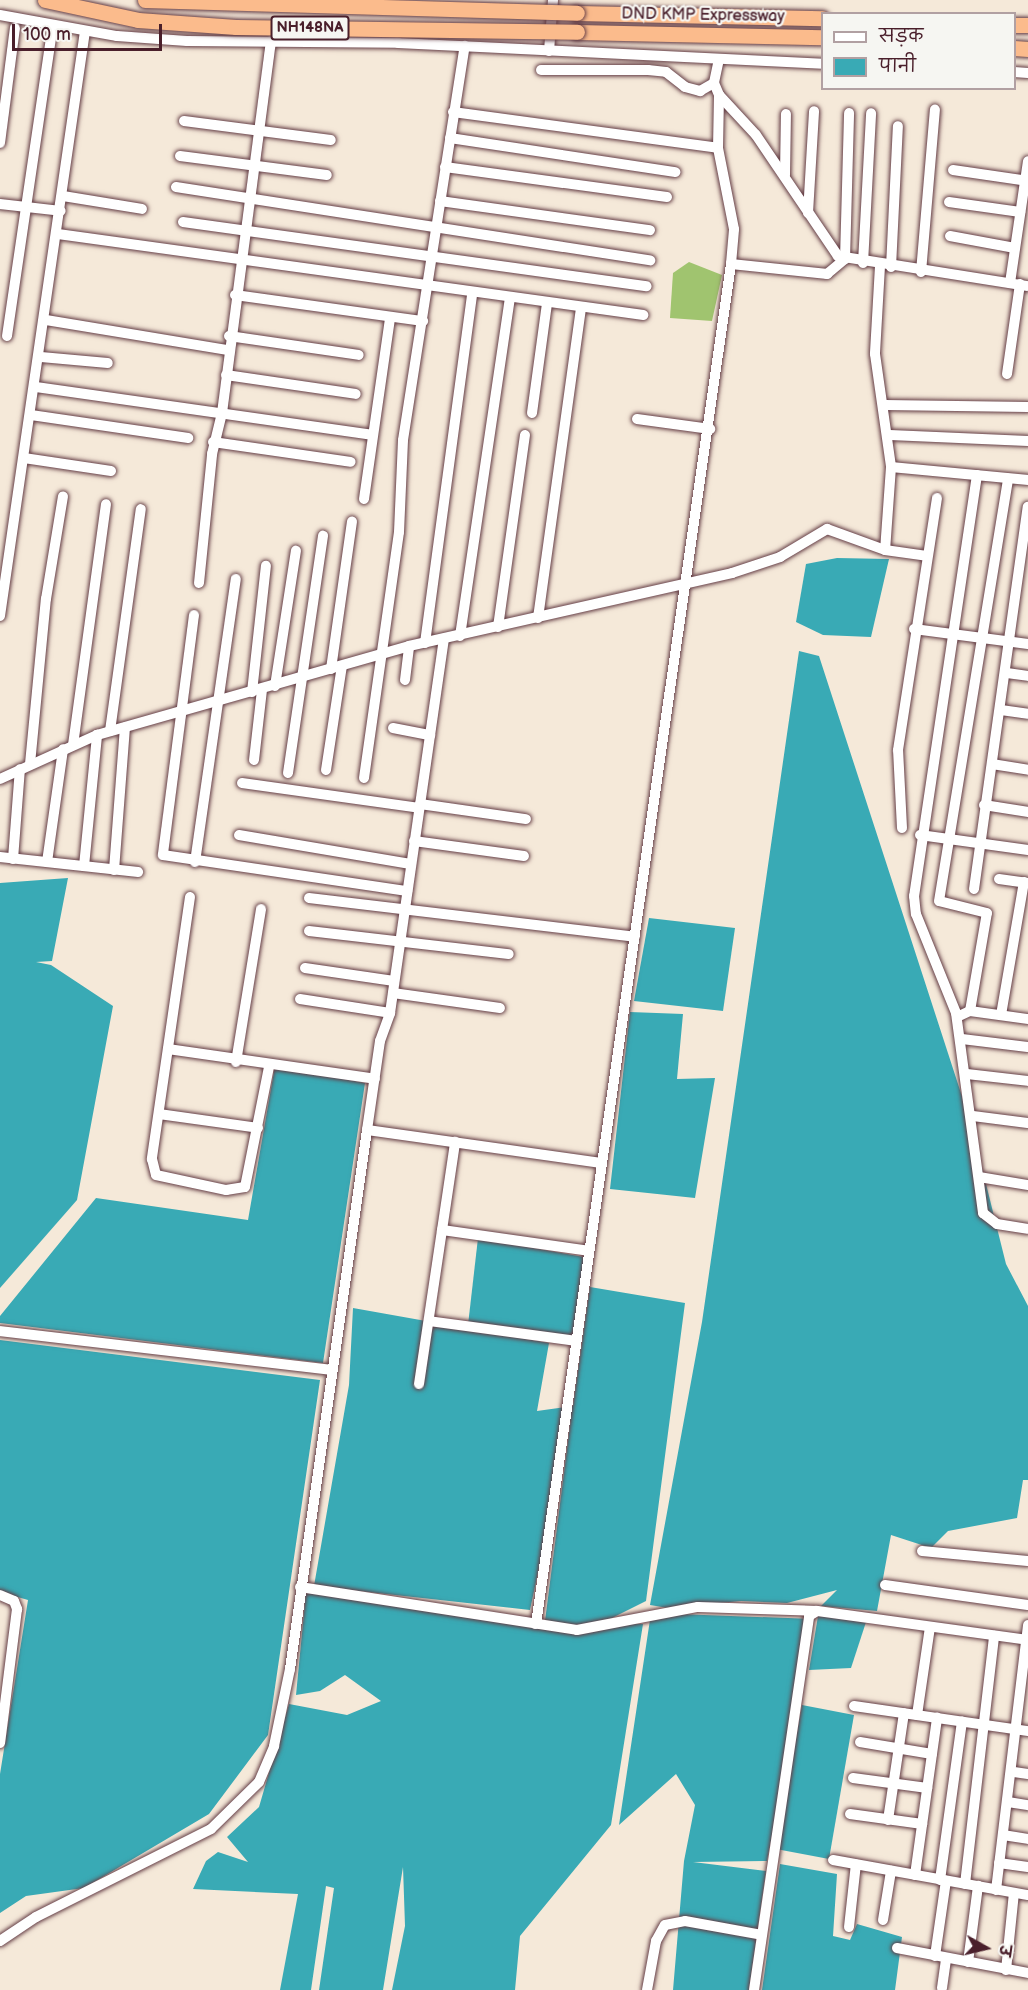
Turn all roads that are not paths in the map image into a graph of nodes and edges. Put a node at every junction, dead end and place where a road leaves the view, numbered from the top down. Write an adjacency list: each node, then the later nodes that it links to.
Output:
1 (45, 0): 9 (highway, DND KMP Expressway / NH148NA, bridge)
2 (146, 0): 5 (highway, DND KMP Expressway / NH148NA, bridge)
3 (553, 0): 12 (street)
4 (0, 15): 7 (street)
5 (821, 18)
6 (15, 28): 29 (street)
7 (85, 31): 10 (street); 41 (street)
8 (51, 33): 47 (street)
9 (821, 37)
10 (271, 41): 11 (street); 26 (street)
11 (465, 46): 12 (street); 20 (street)
12 (549, 51): 13 (street)
13 (719, 59): 14 (street); 16 (street)
14 (821, 64)
15 (542, 70): 16 (street)
16 (714, 83): 17 (street)
17 (719, 95): 30 (street); 38 (street)
18 (935, 110): 67 (street)
19 (814, 111): 51 (street)
20 (453, 112): 27 (street); 30 (street)
21 (849, 113): 62 (street)
22 (871, 113): 64 (street)
23 (786, 114): 38 (street)
24 (184, 121): 26 (street)
25 (898, 126): 66 (street)
26 (259, 132): 28 (street); 33 (street)
27 (450, 138): 34 (street); 36 (street)
28 (331, 140)
29 (0, 143)
30 (718, 148): 65 (street)
31 (180, 156): 33 (street)
32 (1028, 161): 39 (street)
33 (253, 166): 37 (street); 43 (street)
34 (445, 167): 42 (street); 44 (street)
35 (953, 170): 39 (street)
36 (675, 172)
37 (327, 175)
38 (785, 176): 51 (street)
39 (1026, 180): 50 (street)
40 (176, 187): 43 (street)
41 (63, 196): 48 (street); 49 (street)
42 (668, 197)
43 (248, 198): 53 (street); 55 (street)
44 (440, 201): 53 (street); 54 (street)
45 (949, 202): 50 (street)
46 (0, 204): 47 (street)
47 (26, 207): 49 (street); 80 (street)
48 (142, 209)
49 (61, 211): 57 (street)
50 (1020, 212): 56 (street)
51 (808, 214): 62 (street)
52 (183, 222): 55 (street)
53 (435, 228): 60 (street); 61 (street)
54 (650, 230)
55 (244, 233): 60 (street); 63 (street)
56 (1023, 233): 59 (street)
57 (58, 234): 63 (street); 78 (street)
58 (950, 236): 59 (street)
59 (1015, 248): 68 (street)
60 (432, 258): 69 (street); 70 (street)
61 (650, 260)
62 (845, 260): 64 (street); 65 (street)
63 (240, 261): 70 (street); 72 (street)
64 (863, 263): 66 (street)
65 (731, 264): 96 (street)
66 (885, 267): 67 (street); 90 (street)
67 (921, 272): 68 (street)
68 (1019, 284): 86 (street)
69 (646, 286)
70 (428, 288): 71 (street); 79 (street)
71 (472, 294): 73 (street); 138 (street)
72 (235, 295): 77 (street); 81 (street)
73 (510, 299): 74 (street); 135 (street)
74 (547, 303): 75 (street); 93 (street)
75 (581, 308): 76 (street); 131 (street)
76 (643, 315)
77 (390, 318): 79 (street); 97 (street)
78 (46, 320): 82 (street); 84 (street)
79 (423, 321): 142 (street)
80 (7, 336)
81 (229, 336): 82 (street); 83 (street)
82 (227, 350): 87 (street)
83 (359, 355)
84 (41, 357): 85 (street); 88 (street)
85 (108, 363)
86 (1007, 374)
87 (226, 375): 89 (street); 92 (street)
88 (36, 387): 92 (street); 94 (street)
89 (356, 394)
90 (885, 405): 91 (street); 99 (street)
91 (1028, 407)
92 (222, 413): 97 (street); 102 (street)
93 (532, 413)
94 (31, 415): 100 (street); 103 (street)
95 (637, 419): 96 (street)
96 (710, 429): 126 (street)
97 (372, 435): 112 (street)
98 (525, 435): 132 (street)
99 (890, 435): 101 (street); 105 (street)
100 (188, 438)
101 (1028, 441)
102 (213, 442): 104 (street); 125 (street)
103 (24, 458): 106 (street); 127 (street)
104 (351, 462)
105 (891, 467): 107 (street); 119 (street)
106 (111, 471)
107 (977, 475): 108 (street); 134 (street)
108 (1008, 479): 109 (street); 137 (street)
109 (1028, 480)
110 (63, 496): 163 (street)
111 (938, 498): 121 (street)
112 (364, 499)
113 (106, 504): 160 (street)
114 (1028, 507): 118 (street)
115 (141, 509): 157 (street)
116 (352, 521): 144 (street)
117 (323, 536): 147 (street)
118 (1027, 545): 124 (street)
119 (885, 550): 121 (street); 126 (street)
120 (296, 551): 149 (street)
121 (927, 556): 133 (street)
122 (266, 566): 150 (street)
123 (236, 579): 151 (street)
124 (1024, 579): 128 (street)
125 (199, 583)
126 (688, 586): 131 (street); 199 (street)
127 (2, 587): 129 (street)
128 (1022, 608): 139 (street)
129 (0, 615)
130 (194, 615): 153 (street)
131 (538, 618): 132 (street)
132 (498, 627): 135 (street)
133 (914, 628): 134 (street); 174 (street)
134 (953, 634): 137 (street); 176 (street)
135 (460, 636): 136 (street)
136 (444, 639): 138 (street); 159 (street)
137 (983, 639): 139 (street); 177 (street)
138 (424, 643): 141 (street)
139 (1012, 643): 140 (street); 145 (street)
140 (1028, 644)
141 (409, 646): 142 (street); 148 (street)
142 (382, 654): 143 (street); 167 (street)
143 (342, 666): 144 (street); 165 (street)
144 (331, 669): 147 (street)
145 (1007, 673): 146 (street); 152 (street)
146 (1028, 676)
147 (304, 677): 149 (street); 166 (street)
148 (405, 680)
149 (275, 686): 150 (street)
150 (257, 691): 151 (street); 161 (street)
151 (221, 700): 153 (street); 185 (street)
152 (1001, 710): 154 (street); 162 (street)
153 (179, 711): 155 (street); 185 (street)
154 (1028, 714)
155 (125, 727): 157 (street); 188 (street)
156 (393, 728): 159 (street)
157 (110, 731): 158 (street)
158 (97, 735): 160 (street); 187 (street)
159 (430, 735): 171 (street)
160 (68, 747): 163 (street); 184 (street)
161 (254, 760)
162 (992, 764): 164 (street); 170 (street)
163 (25, 766): 168 (street); 183 (street)
164 (1028, 770)
165 (326, 771)
166 (288, 773)
167 (364, 778)
168 (0, 779)
169 (242, 783): 171 (street)
170 (984, 805): 172 (street); 179 (street)
171 (419, 806): 173 (street); 178 (street)
172 (1028, 812)
173 (526, 819)
174 (902, 828)
175 (239, 835): 186 (street)
176 (921, 835): 177 (street); 210 (street)
177 (950, 838): 179 (street); 207 (street)
178 (414, 841): 181 (street); 186 (street)
179 (980, 843): 180 (street); 192 (street)
180 (1028, 850)
181 (524, 856)
182 (0, 857): 183 (street)
183 (13, 859): 184 (street)
184 (47, 862): 187 (street)
185 (195, 862): 193 (street)
186 (411, 864): 193 (street)
187 (84, 866): 188 (street)
188 (114, 870): 189 (street)
189 (138, 872)
190 (999, 879): 191 (street)
191 (1026, 882): 209 (street)
192 (974, 889)
193 (407, 891): 197 (street)
194 (190, 897): 214 (street)
195 (309, 898): 197 (street)
196 (261, 909): 215 (street)
197 (404, 910): 199 (street); 200 (street)
198 (309, 931): 200 (street)
199 (635, 937): 226 (street)
200 (399, 941): 201 (street); 203 (street)
201 (508, 954)
202 (305, 968): 203 (street)
203 (394, 981): 204 (street)
204 (393, 993): 206 (street); 208 (street)
205 (300, 999): 208 (street)
206 (500, 1008)
207 (970, 1011): 209 (street); 210 (street)
208 (390, 1013): 218 (street)
209 (1001, 1015): 211 (street)
210 (957, 1017): 212 (street)
211 (1028, 1019)
212 (962, 1039): 213 (street); 217 (street)
213 (1028, 1047)
214 (168, 1049): 215 (street); 220 (street)
215 (236, 1062): 216 (street)
216 (269, 1067): 218 (street); 223 (street)
217 (967, 1074): 219 (street); 221 (street)
218 (375, 1079): 224 (street)
219 (1028, 1081)
220 (159, 1114): 223 (street); 223 (street)
221 (973, 1116): 222 (street); 227 (street)
222 (1028, 1123)
223 (258, 1128)
224 (367, 1130): 225 (street); 235 (street)
225 (455, 1142): 226 (street); 230 (street)
226 (602, 1162): 231 (street)
227 (979, 1176): 228 (street); 229 (street)
228 (1028, 1185)
229 (1028, 1229)
230 (442, 1230): 231 (street); 232 (street)
231 (589, 1251): 234 (street)
232 (429, 1321): 234 (street); 236 (street)
233 (0, 1331): 235 (street)
234 (576, 1341): 244 (street)
235 (332, 1370): 240 (street)
236 (419, 1384)
237 (922, 1551): 238 (street)
238 (1028, 1561)
239 (885, 1585): 242 (street)
240 (300, 1587): 244 (street); 289 (street)
241 (0, 1595): 249 (street)
242 (1028, 1605)
243 (817, 1611): 244 (street); 246 (street); 288 (street)
244 (536, 1624)
245 (1028, 1625): 248 (street)
246 (930, 1627): 247 (street); 252 (street)
247 (994, 1636): 248 (street); 256 (street)
248 (1027, 1640): 257 (street)
249 (6, 1654): 254 (street)
250 (854, 1706): 251 (street)
251 (904, 1713): 252 (street); 260 (street)
252 (917, 1715): 253 (street)
253 (937, 1718): 255 (street); 261 (street)
254 (2, 1719): 259 (street)
255 (962, 1722): 256 (street); 280 (street)
256 (984, 1725): 257 (street); 281 (street)
257 (1022, 1730): 262 (street)
258 (860, 1742): 260 (street)
259 (0, 1743)
260 (899, 1750): 261 (street); 265 (street)
261 (932, 1754): 266 (street)
262 (1014, 1772): 263 (street); 267 (street)
263 (1028, 1774)
264 (853, 1778): 265 (street)
265 (893, 1783): 266 (street); 270 (street)
266 (927, 1788): 271 (street)
267 (1008, 1802): 268 (street); 272 (street)
268 (1028, 1805)
269 (850, 1814): 270 (street)
270 (888, 1820): 271 (street)
271 (922, 1824): 279 (street)
272 (1003, 1835): 273 (street); 275 (street)
273 (1028, 1839)
274 (833, 1860): 276 (street)
275 (999, 1863): 277 (street); 283 (street)
276 (856, 1864): 278 (street); 287 (street)
277 (1028, 1867)
278 (891, 1871): 279 (street); 286 (street)
279 (915, 1875): 280 (street)
280 (943, 1880): 281 (street); 291 (street)
281 (965, 1884): 282 (street)
282 (978, 1886): 283 (street); 292 (street)
283 (996, 1890): 284 (street)
284 (1014, 1893): 285 (street); 293 (street)
285 (1028, 1895)
286 (883, 1920)
287 (849, 1927)
288 (762, 1935): 296 (street); 297 (street)
289 (0, 1941)
290 (897, 1948): 291 (street)
291 (941, 1957): 292 (street); 295 (street)
292 (968, 1962): 293 (street)
293 (1006, 1970): 294 (street)
294 (1028, 1973)
295 (942, 1988)
296 (647, 1990)
297 (754, 1990)

